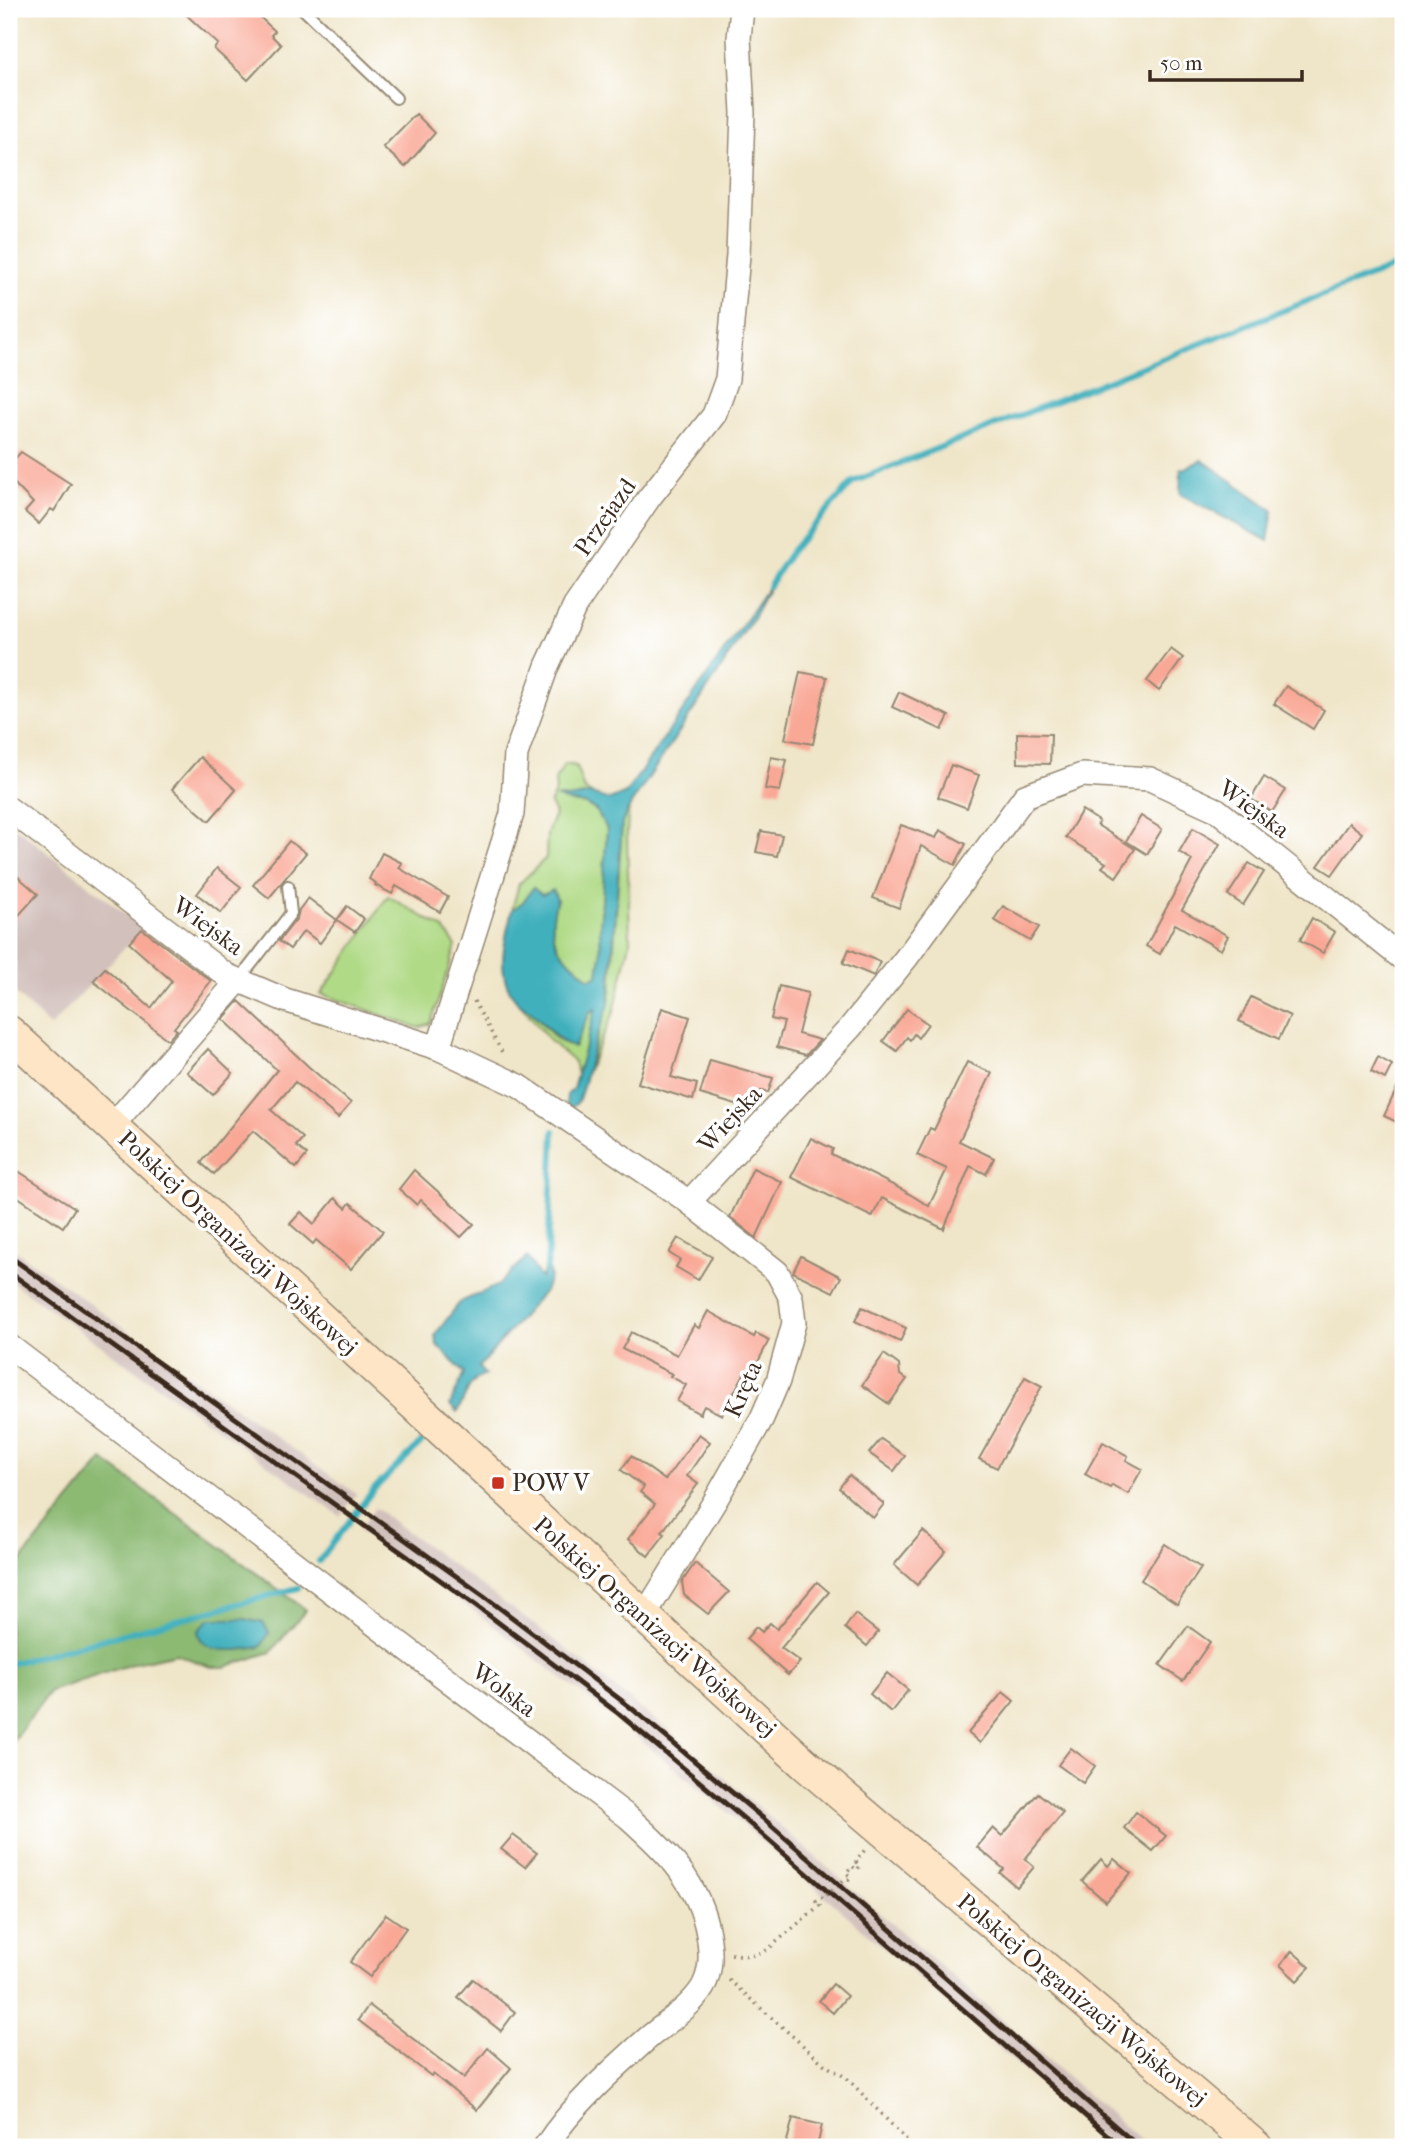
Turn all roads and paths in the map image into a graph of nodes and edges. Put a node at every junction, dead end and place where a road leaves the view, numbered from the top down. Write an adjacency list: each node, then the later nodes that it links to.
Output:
1 (303, 9): 3 (lane)
2 (742, 9): 7 (street, Przejazd)
3 (396, 98)
4 (9, 809): 8 (street, Wiejska)
5 (288, 886): 8 (lane)
6 (1403, 959): 13 (street, Wiejska)
7 (465, 962): 10 (street, Przejazd); 11 (path)
8 (239, 980): 10 (street, Wiejska); 12 (street)
9 (9, 1032): 12 (main road, Polskiej Organizacji Wojskowej)
10 (438, 1048): 11 (street, Wiejska)
11 (519, 1086): 13 (street, Wiejska)
12 (111, 1126): 15 (main road, Polskiej Organizacji Wojskowej)
13 (689, 1202): 15 (street, Kręta)
14 (9, 1346): 17 (street, Wolska)
15 (644, 1616): 20 (main road, Polskiej Organizacji Wojskowej)
16 (868, 1846): 17 (path)
17 (710, 1955): 18 (street); 19 (path)
18 (545, 2147)
19 (913, 2147)
20 (1256, 2147)

